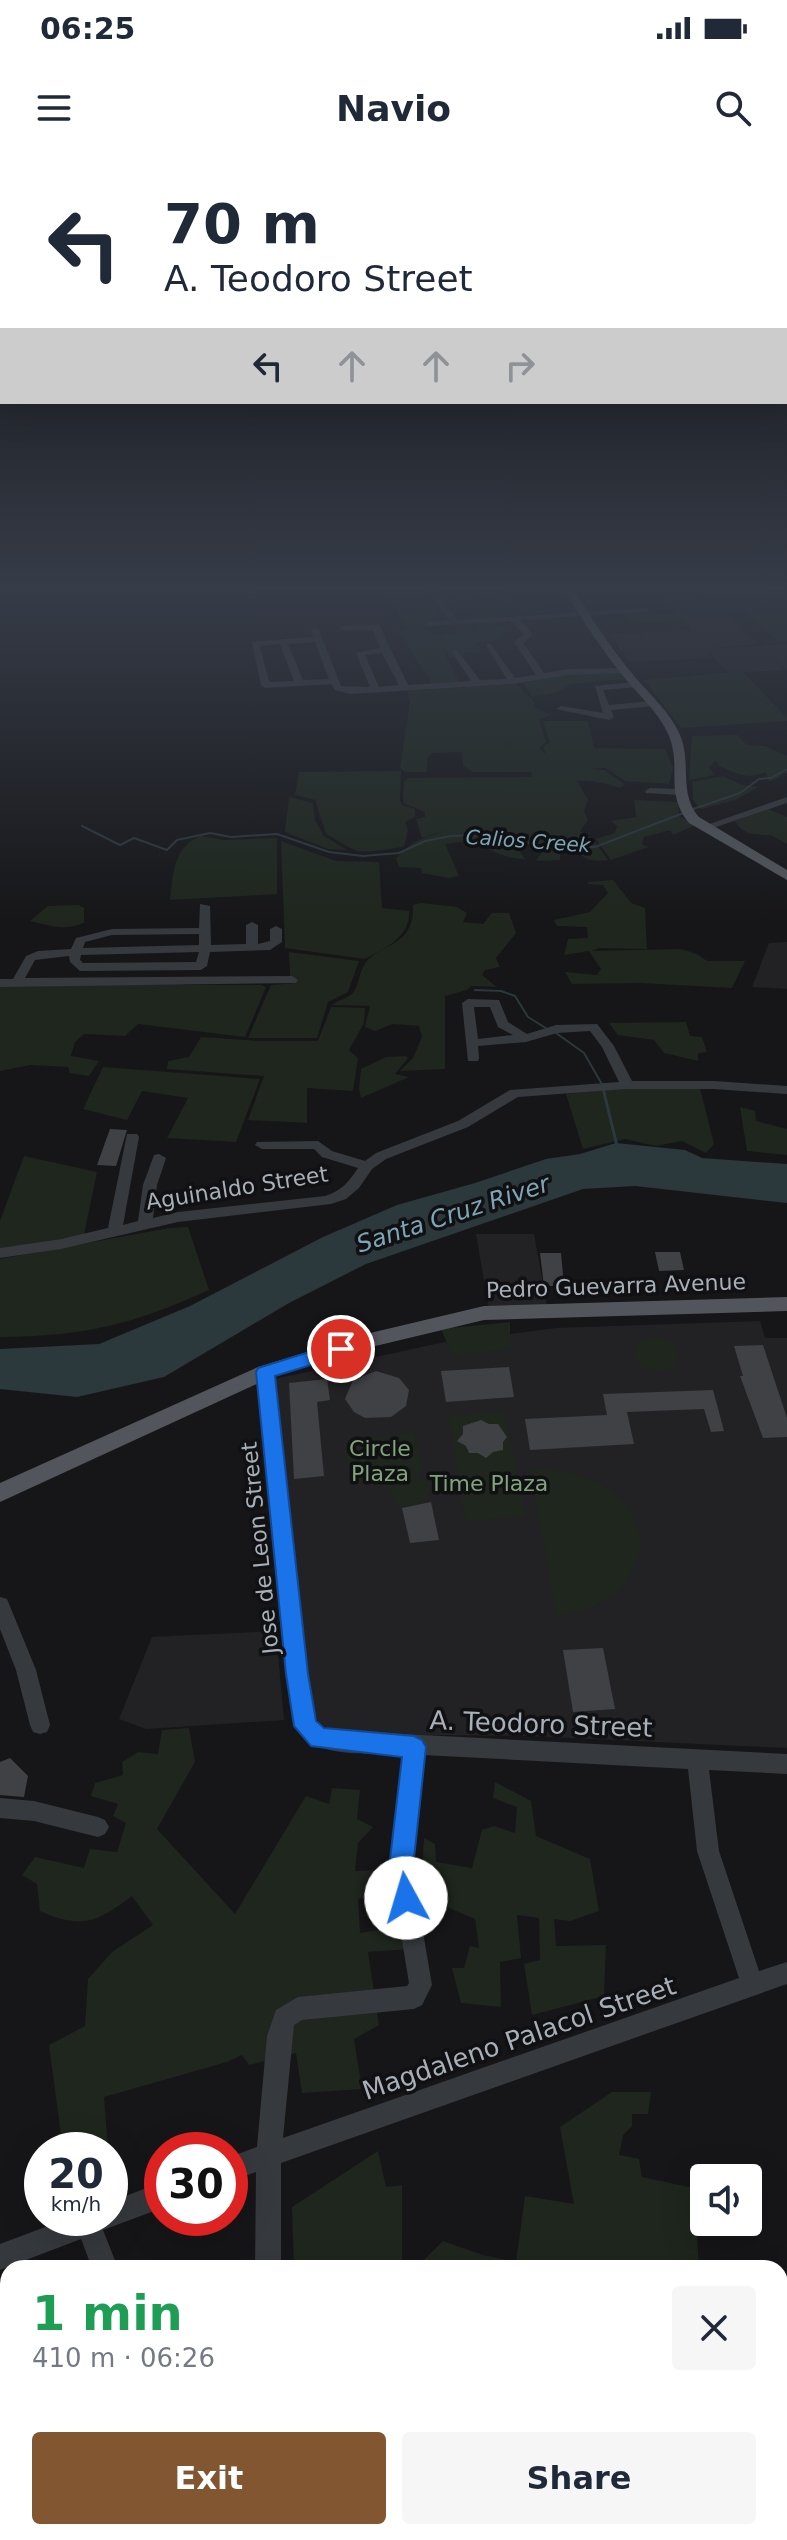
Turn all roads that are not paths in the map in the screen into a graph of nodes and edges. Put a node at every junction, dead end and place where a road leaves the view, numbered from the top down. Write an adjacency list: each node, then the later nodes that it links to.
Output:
1 (604, 702): 3 (street)
2 (652, 704): 5 (street); 8 (main road)
3 (607, 708): 4 (street); 5 (street)
4 (561, 709)
5 (638, 709): 6 (street)
6 (619, 711)
7 (650, 791): 8 (street)
8 (678, 792): 10 (main road)
9 (787, 800): 10 (street)
10 (706, 827): 11 (main road)
11 (787, 876)
12 (204, 906): 15 (street)
13 (252, 925): 16 (street)
14 (276, 929): 16 (street)
15 (202, 931): 17 (street); 18 (street)
16 (252, 948): 17 (street)
17 (205, 949): 18 (street)
18 (75, 952): 20 (street)
19 (292, 980): 20 (street)
20 (17, 982): 21 (street)
21 (0, 983)
22 (526, 1038): 22 (street); 23 (street)
23 (614, 1086): 24 (street, Aguinaldo Street); 28 (street, Aguinaldo Street)
24 (787, 1090)
25 (132, 1137): 30 (street)
26 (262, 1145): 28 (street)
27 (159, 1158): 29 (street)
28 (367, 1166): 29 (street, Aguinaldo Street)
29 (145, 1224): 30 (street, Aguinaldo Street)
30 (115, 1231): 31 (street, Aguinaldo Street)
31 (0, 1253)
32 (787, 1304): 33 (main road, Pedro Guevarra Avenue)
33 (265, 1372): 34 (main road, Pedro Guevarra Avenue); 36 (street, Jose de Leon Street)
34 (0, 1493)
35 (0, 1605): 37 (street)
36 (303, 1718): 38 (street, A. Teodoro Street)
37 (40, 1725)
38 (414, 1747): 39 (street, A. Teodoro Street); 45 (street)
39 (697, 1758): 40 (street, A. Teodoro Street); 44 (street)
40 (787, 1764)
41 (0, 1808): 42 (street)
42 (98, 1827)
43 (787, 1973): 44 (street, Magdaleno Palacol Street)
44 (753, 1987): 45 (street, Magdaleno Palacol Street)
45 (269, 2154): 46 (street, Magdaleno Palacol Street); 51 (street)
46 (248, 2162)
47 (55, 2236): 49 (street)
48 (102, 2236): 50 (street)
49 (0, 2257)
50 (104, 2260)
51 (268, 2260)

